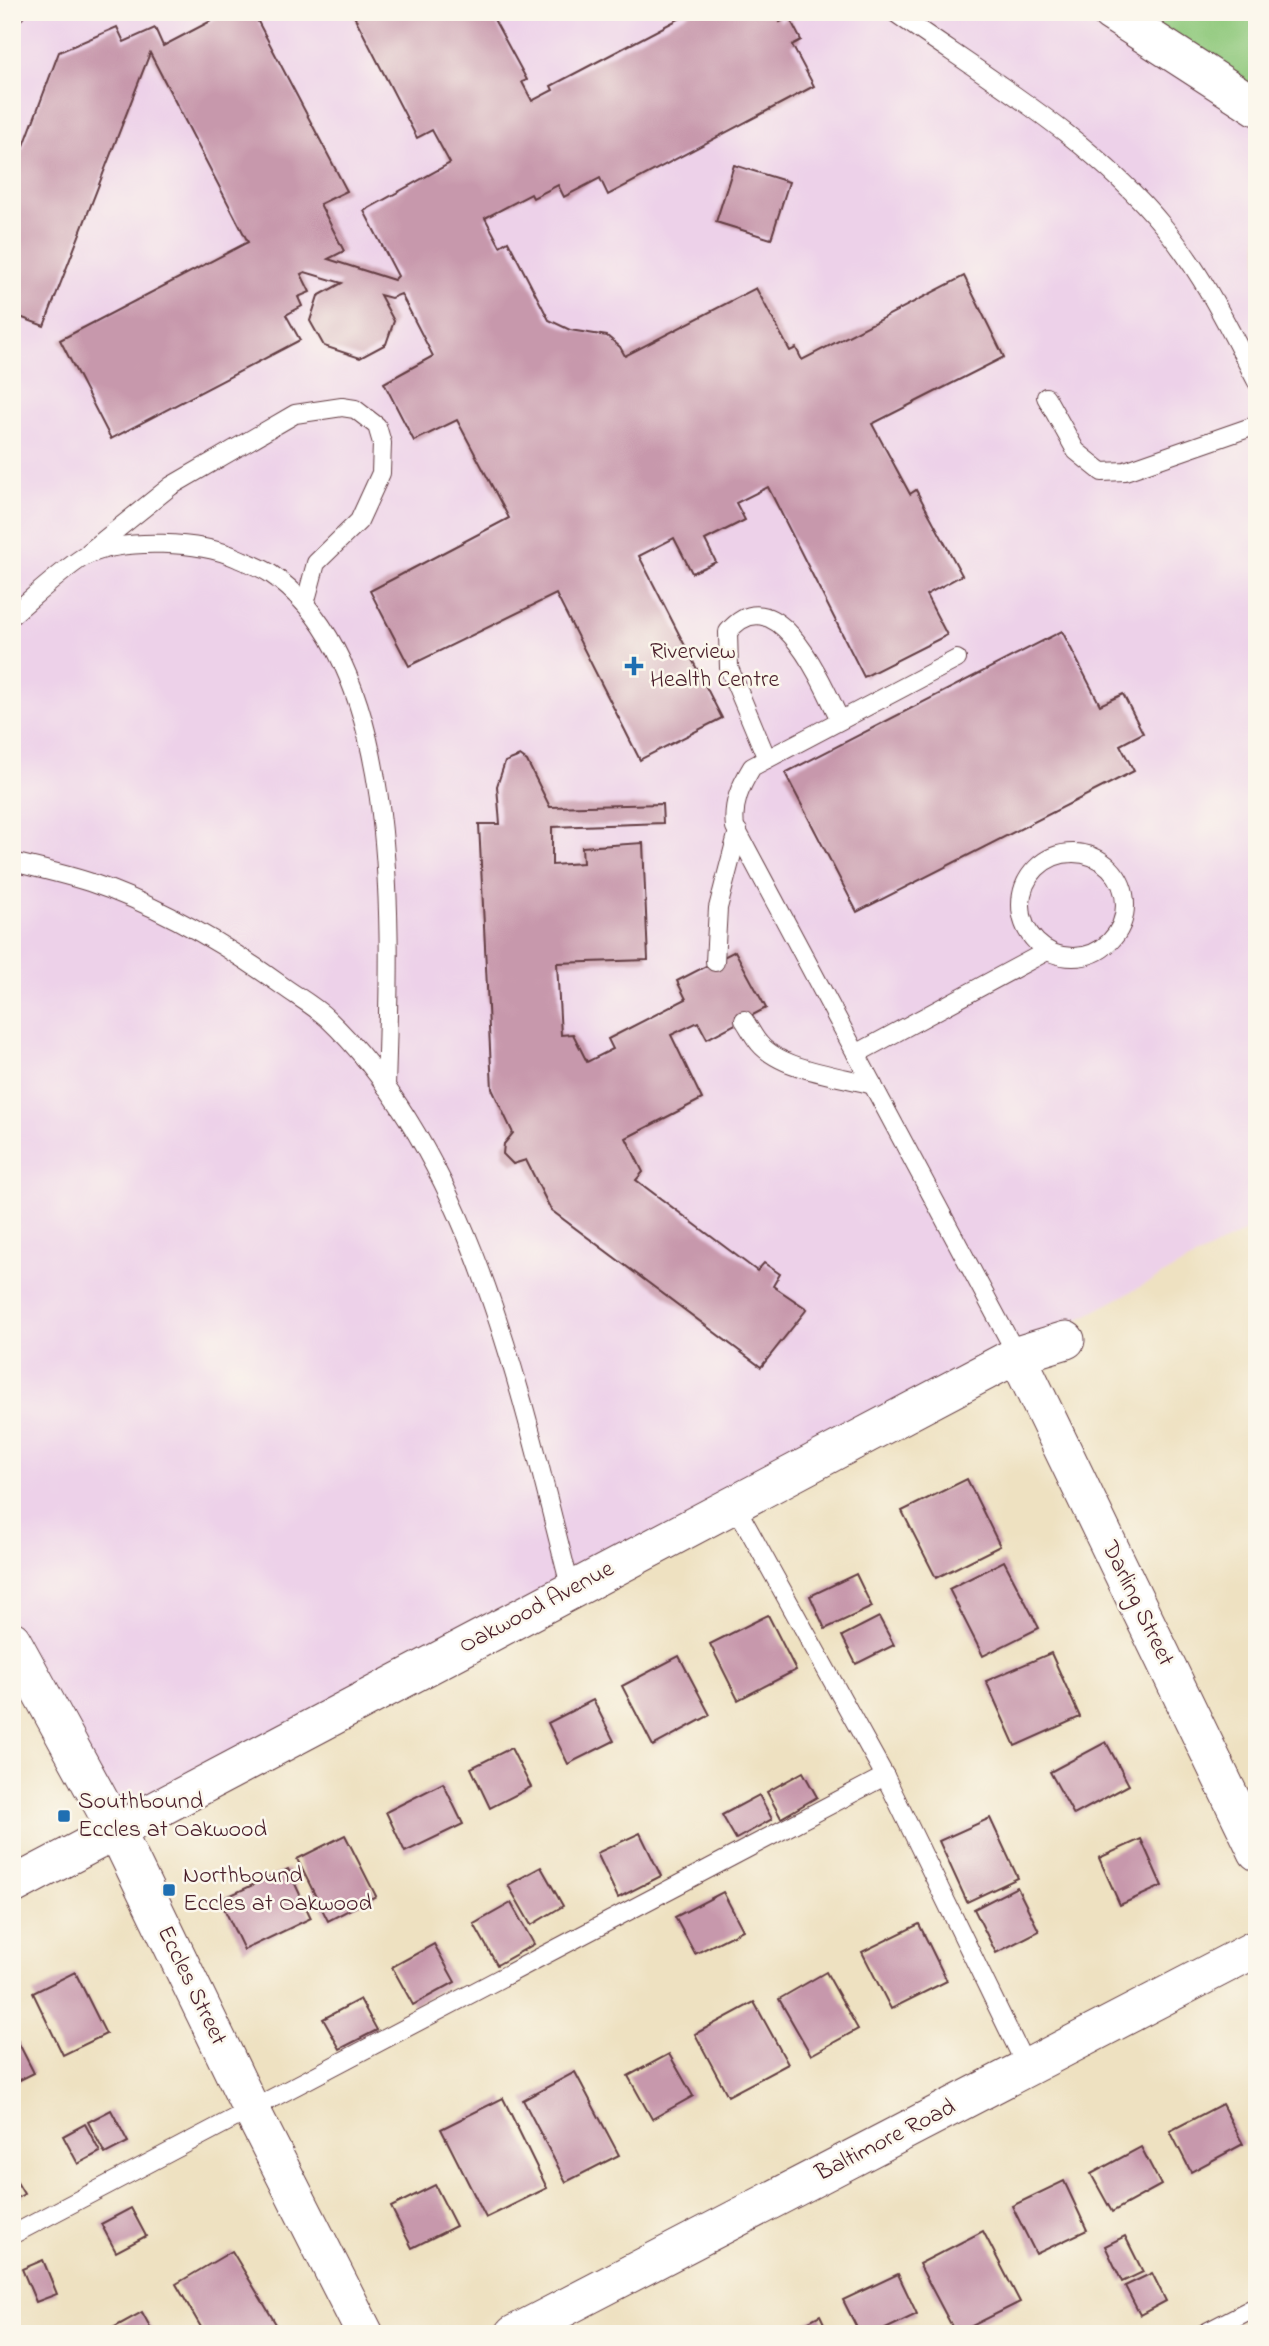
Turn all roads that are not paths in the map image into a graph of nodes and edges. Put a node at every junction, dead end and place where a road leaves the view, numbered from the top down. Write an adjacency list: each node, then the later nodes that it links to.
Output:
1 (894, 12): 4 (lane)
2 (1110, 12): 3 (street)
3 (1257, 107)
4 (1257, 382)
5 (1046, 397): 6 (lane)
6 (1257, 425)
7 (86, 556): 8 (lane); 8 (lane); 9 (lane)
8 (304, 604): 20 (lane)
9 (12, 615)
10 (957, 659): 11 (lane)
11 (840, 720): 12 (lane); 12 (lane)
12 (767, 759): 13 (lane)
13 (738, 831): 16 (lane); 18 (lane)
14 (12, 862): 20 (lane)
15 (1047, 951): 15 (lane); 18 (lane)
16 (715, 962)
17 (744, 1020): 19 (lane)
18 (856, 1054): 19 (lane)
19 (873, 1085): 22 (lane)
20 (386, 1087): 24 (lane)
21 (1066, 1340): 22 (street, Oakwood Avenue)
22 (1017, 1355): 23 (street, Oakwood Avenue); 28 (street, Darling Street)
23 (735, 1505): 24 (street, Oakwood Avenue); 26 (lane)
24 (571, 1590): 27 (street, Oakwood Avenue)
25 (12, 1640): 27 (street, Eccles Street)
26 (885, 1776): 31 (lane); 32 (lane)
27 (116, 1830): 29 (street, Oakwood Avenue); 32 (street, Eccles Street)
28 (1257, 1852)
29 (12, 1886)
30 (1257, 1948): 31 (street, Baltimore Road)
31 (1027, 2068): 36 (street, Baltimore Road)
32 (251, 2109): 33 (lane); 35 (street, Eccles Street)
33 (12, 2235)
34 (1257, 2306): 37 (lane)
35 (365, 2334)
36 (514, 2334)
37 (1203, 2334)

